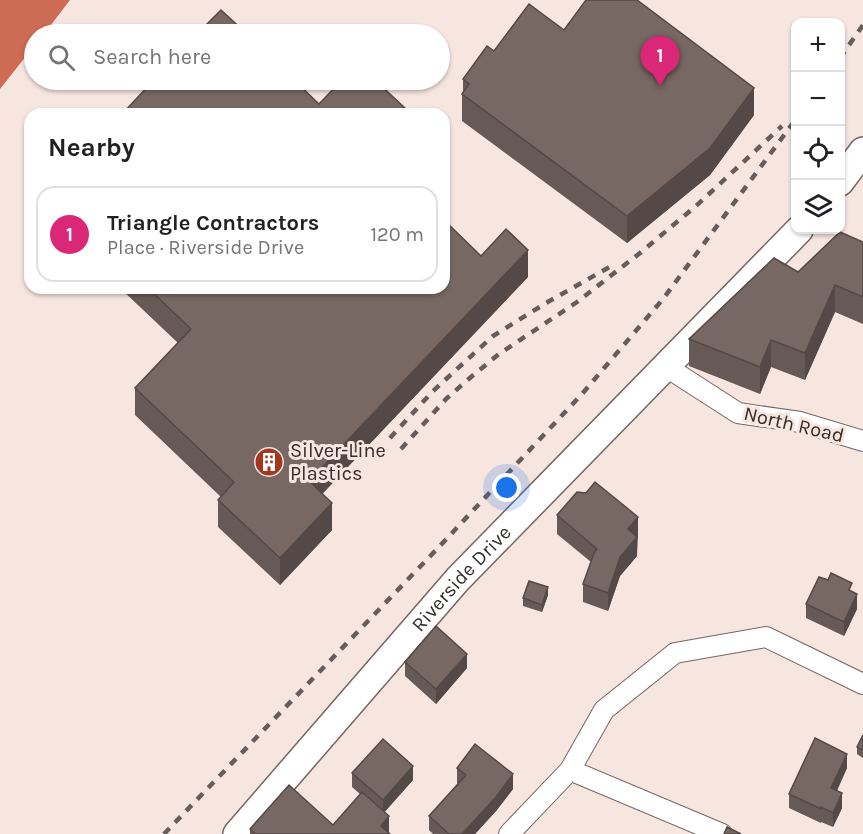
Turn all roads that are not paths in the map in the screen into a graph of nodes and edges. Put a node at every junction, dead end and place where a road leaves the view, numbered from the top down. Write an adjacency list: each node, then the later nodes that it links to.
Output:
1 (863, 151): 2 (main road)
2 (842, 180)
3 (795, 234): 4 (main road, Riverside Drive)
4 (665, 366): 5 (street, North Road); 8 (main road, Riverside Drive)
5 (863, 441)
6 (863, 684): 7 (street)
7 (570, 770): 9 (street); 10 (street)
8 (237, 834)
9 (509, 834)
10 (722, 834)

